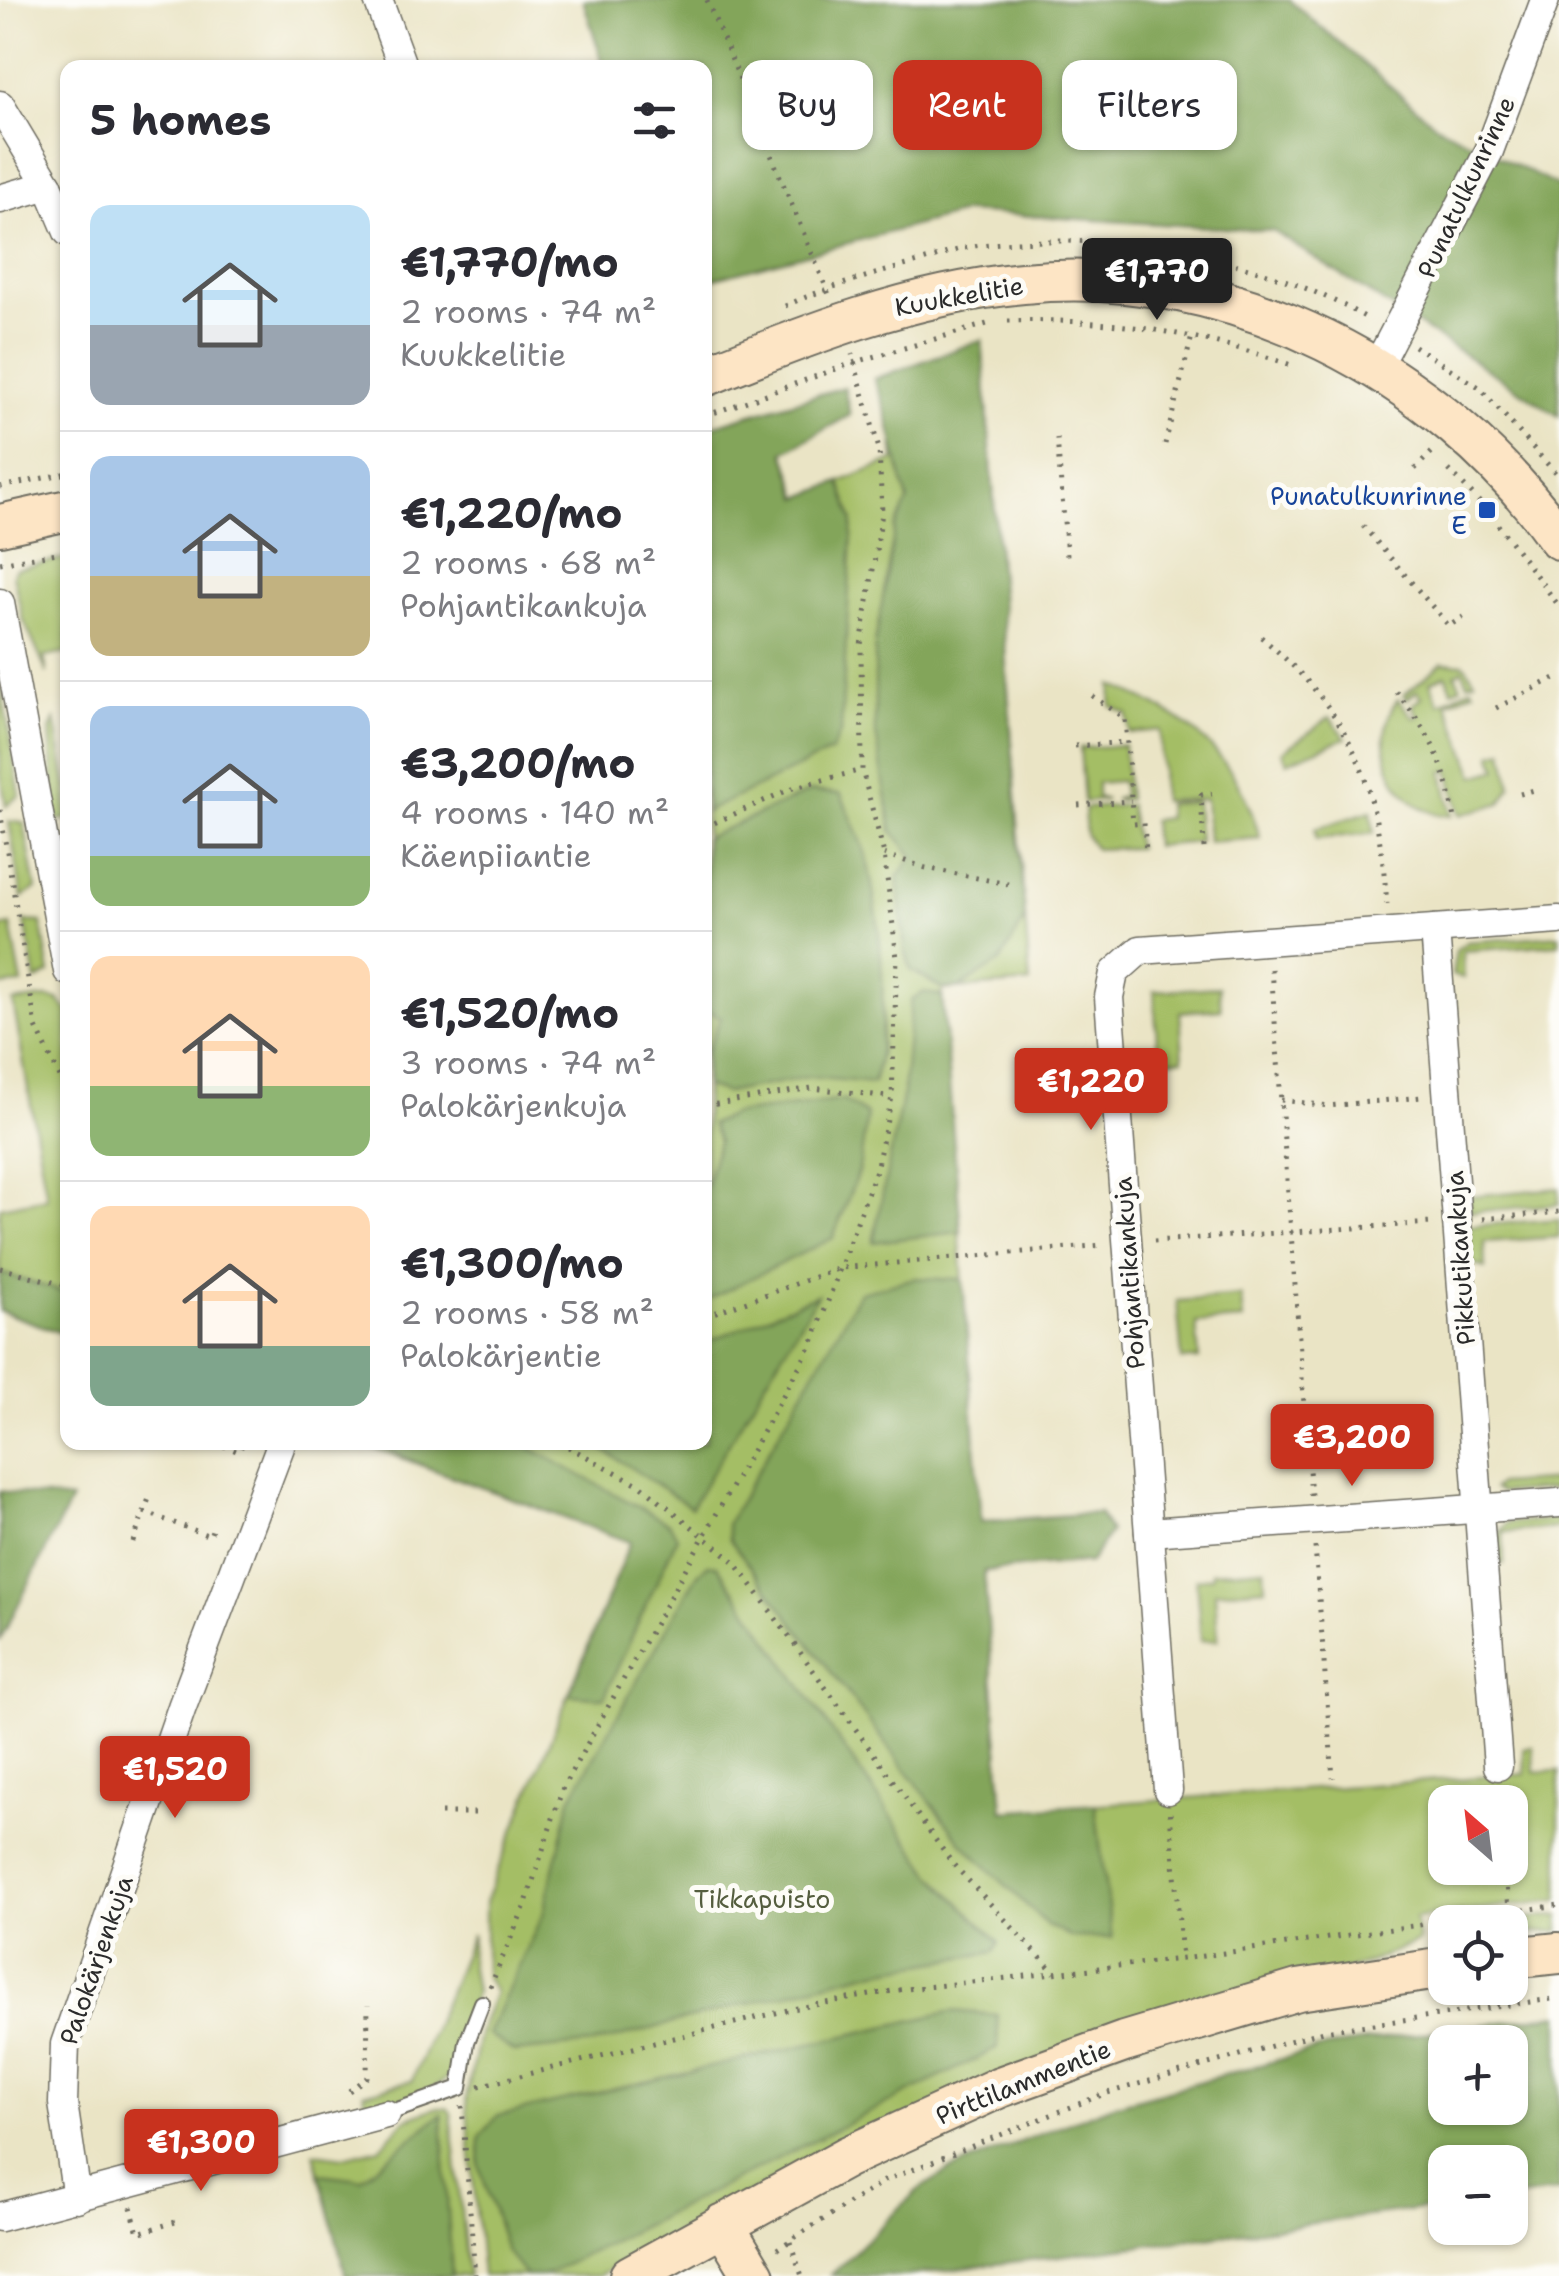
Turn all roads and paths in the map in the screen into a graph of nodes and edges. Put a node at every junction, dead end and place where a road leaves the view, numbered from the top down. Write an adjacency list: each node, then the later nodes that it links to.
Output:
1 (378, 0): 4 (street)
2 (707, 0): 9 (path)
3 (1545, 0): 13 (street, Punatulkunrinne)
4 (400, 60)
5 (0, 105): 6 (street)
6 (48, 185): 7 (street); 8 (street)
7 (0, 199)
8 (60, 213)
9 (840, 322): 11 (path); 13 (street, Kuukkelitie); 14 (street, Kuukkelitie)
10 (1192, 336): 11 (path); 12 (path); 18 (path)
11 (856, 362): 15 (path); 40 (path)
12 (1299, 368)
13 (1376, 368): 26 (street, Kuukkelitie)
14 (712, 373)
15 (712, 413)
16 (1057, 438): 28 (path)
17 (1421, 442): 19 (path)
18 (1165, 444)
19 (1432, 452): 20 (path); 31 (path)
20 (1416, 470)
21 (60, 475): 22 (path)
22 (0, 487)
23 (60, 512): 24 (street)
24 (0, 524)
25 (1363, 526): 32 (path)
26 (1559, 539)
27 (60, 552): 29 (path)
28 (1067, 556)
29 (0, 563)
30 (0, 603): 53 (street)
31 (1559, 606)
32 (1466, 615)
33 (1262, 637): 56 (path)
34 (1559, 676): 37 (path)
35 (1396, 692): 47 (path)
36 (1092, 696): 38 (path)
37 (1496, 708)
38 (1126, 742): 39 (path); 44 (path)
39 (1075, 746)
40 (862, 770): 48 (path); 51 (path)
41 (1538, 789): 43 (path)
42 (1212, 794): 49 (path)
43 (1520, 794)
44 (1131, 801): 45 (path); 50 (path)
45 (1078, 806)
46 (0, 810): 58 (path)
47 (1455, 819)
48 (712, 823)
49 (1204, 848)
50 (1146, 853)
51 (884, 854): 52 (path); 60 (path)
52 (1008, 884)
53 (60, 908)
54 (1559, 920): 55 (street, Pohjantikankuja)
55 (1435, 929): 56 (street, Pohjantikankuja); 59 (street, Pikkutikankuja)
56 (1390, 932): 66 (street, Pohjantikankuja)
57 (1271, 966): 61 (path)
58 (60, 1077)
59 (1448, 1094): 61 (path); 64 (street, Pikkutikankuja)
60 (892, 1097): 62 (path); 68 (path)
61 (1281, 1100): 65 (path)
62 (712, 1105)
63 (1559, 1212): 64 (path)
64 (1457, 1221): 65 (path); 76 (street, Pikkutikankuja)
65 (1291, 1232): 66 (path); 74 (path)
66 (1127, 1243): 68 (path); 79 (street, Pohjantikankuja)
67 (0, 1268): 69 (path)
68 (840, 1268): 70 (path); 80 (path)
69 (60, 1284)
70 (712, 1314)
71 (279, 1450): 103 (street, Palokärjenkuja)
72 (574, 1450): 80 (path)
73 (151, 1493): 77 (path)
74 (1311, 1497)
75 (1559, 1503): 76 (street)
76 (1479, 1508): 79 (street); 83 (street, Pikkutikankuja)
77 (144, 1512): 78 (path); 81 (path)
78 (213, 1527)
79 (1149, 1532): 85 (street, Pohjantikankuja)
80 (703, 1537): 95 (path); 97 (path)
81 (133, 1542)
82 (1315, 1546): 84 (path)
83 (1498, 1766)
84 (1332, 1778)
85 (1168, 1790): 93 (path)
86 (441, 1813): 87 (path)
87 (476, 1814)
88 (1559, 1905): 89 (path)
89 (1528, 1909)
90 (1428, 1923): 93 (path)
91 (1559, 1953): 92 (street)
92 (1528, 1956)
93 (1182, 1959): 95 (path)
94 (1428, 1971): 106 (street, Pirttilammentie)
95 (1055, 1973): 99 (path)
96 (1559, 1998): 107 (path)
97 (482, 2003): 99 (lane)
98 (368, 2005): 100 (path)
99 (460, 2088): 101 (lane); 109 (path)
100 (349, 2091)
101 (386, 2114): 102 (street)
102 (125, 2185): 103 (street); 105 (path)
103 (77, 2198): 104 (street)
104 (0, 2217)
105 (182, 2220)
106 (723, 2224): 108 (street); 110 (street, Pirttilammentie)
107 (790, 2242): 108 (path); 111 (path)
108 (751, 2271)
109 (475, 2276)
110 (630, 2276)
111 (802, 2276)

